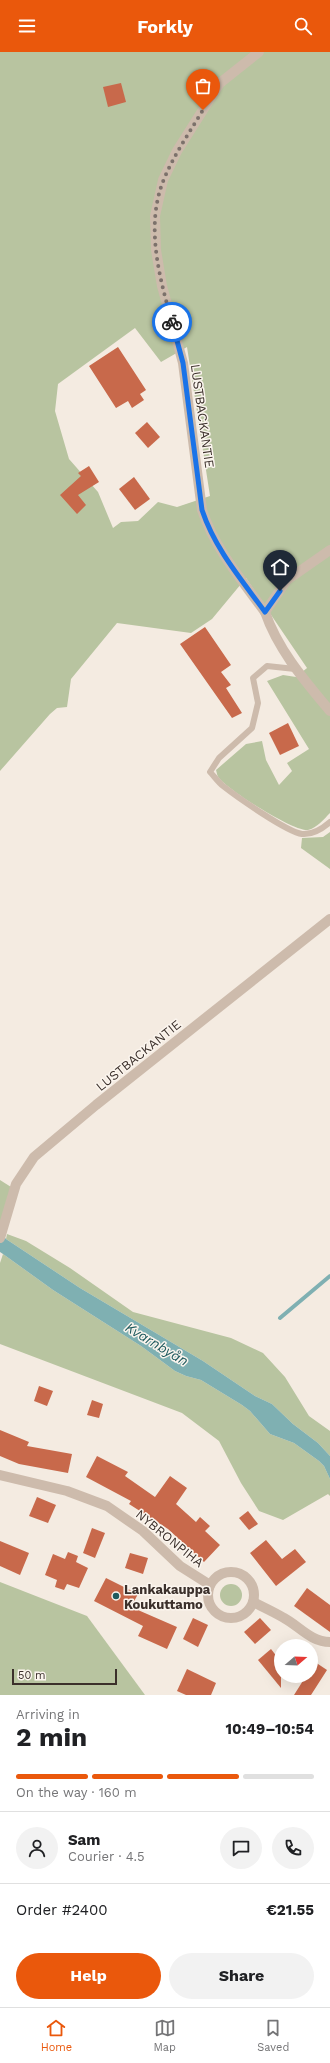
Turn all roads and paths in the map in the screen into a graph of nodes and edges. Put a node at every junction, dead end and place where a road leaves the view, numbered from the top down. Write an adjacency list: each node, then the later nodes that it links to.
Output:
1 (260, 52): 3 (street, LUSTBACKANTIE)
2 (330, 550): 3 (street)
3 (265, 612): 4 (street, LUSTBACKANTIE)
4 (295, 669): 5 (street, LUSTBACKANTIE); 6 (lane)
5 (330, 711)
6 (330, 822)
7 (330, 919): 8 (street, LUSTBACKANTIE)
8 (0, 1238)
9 (0, 1475): 10 (street, NYBRONPIHA)
10 (210, 1585): 11 (street, NYBRONPIHA); 11 (street)
11 (253, 1602): 12 (street)
12 (330, 1642)

